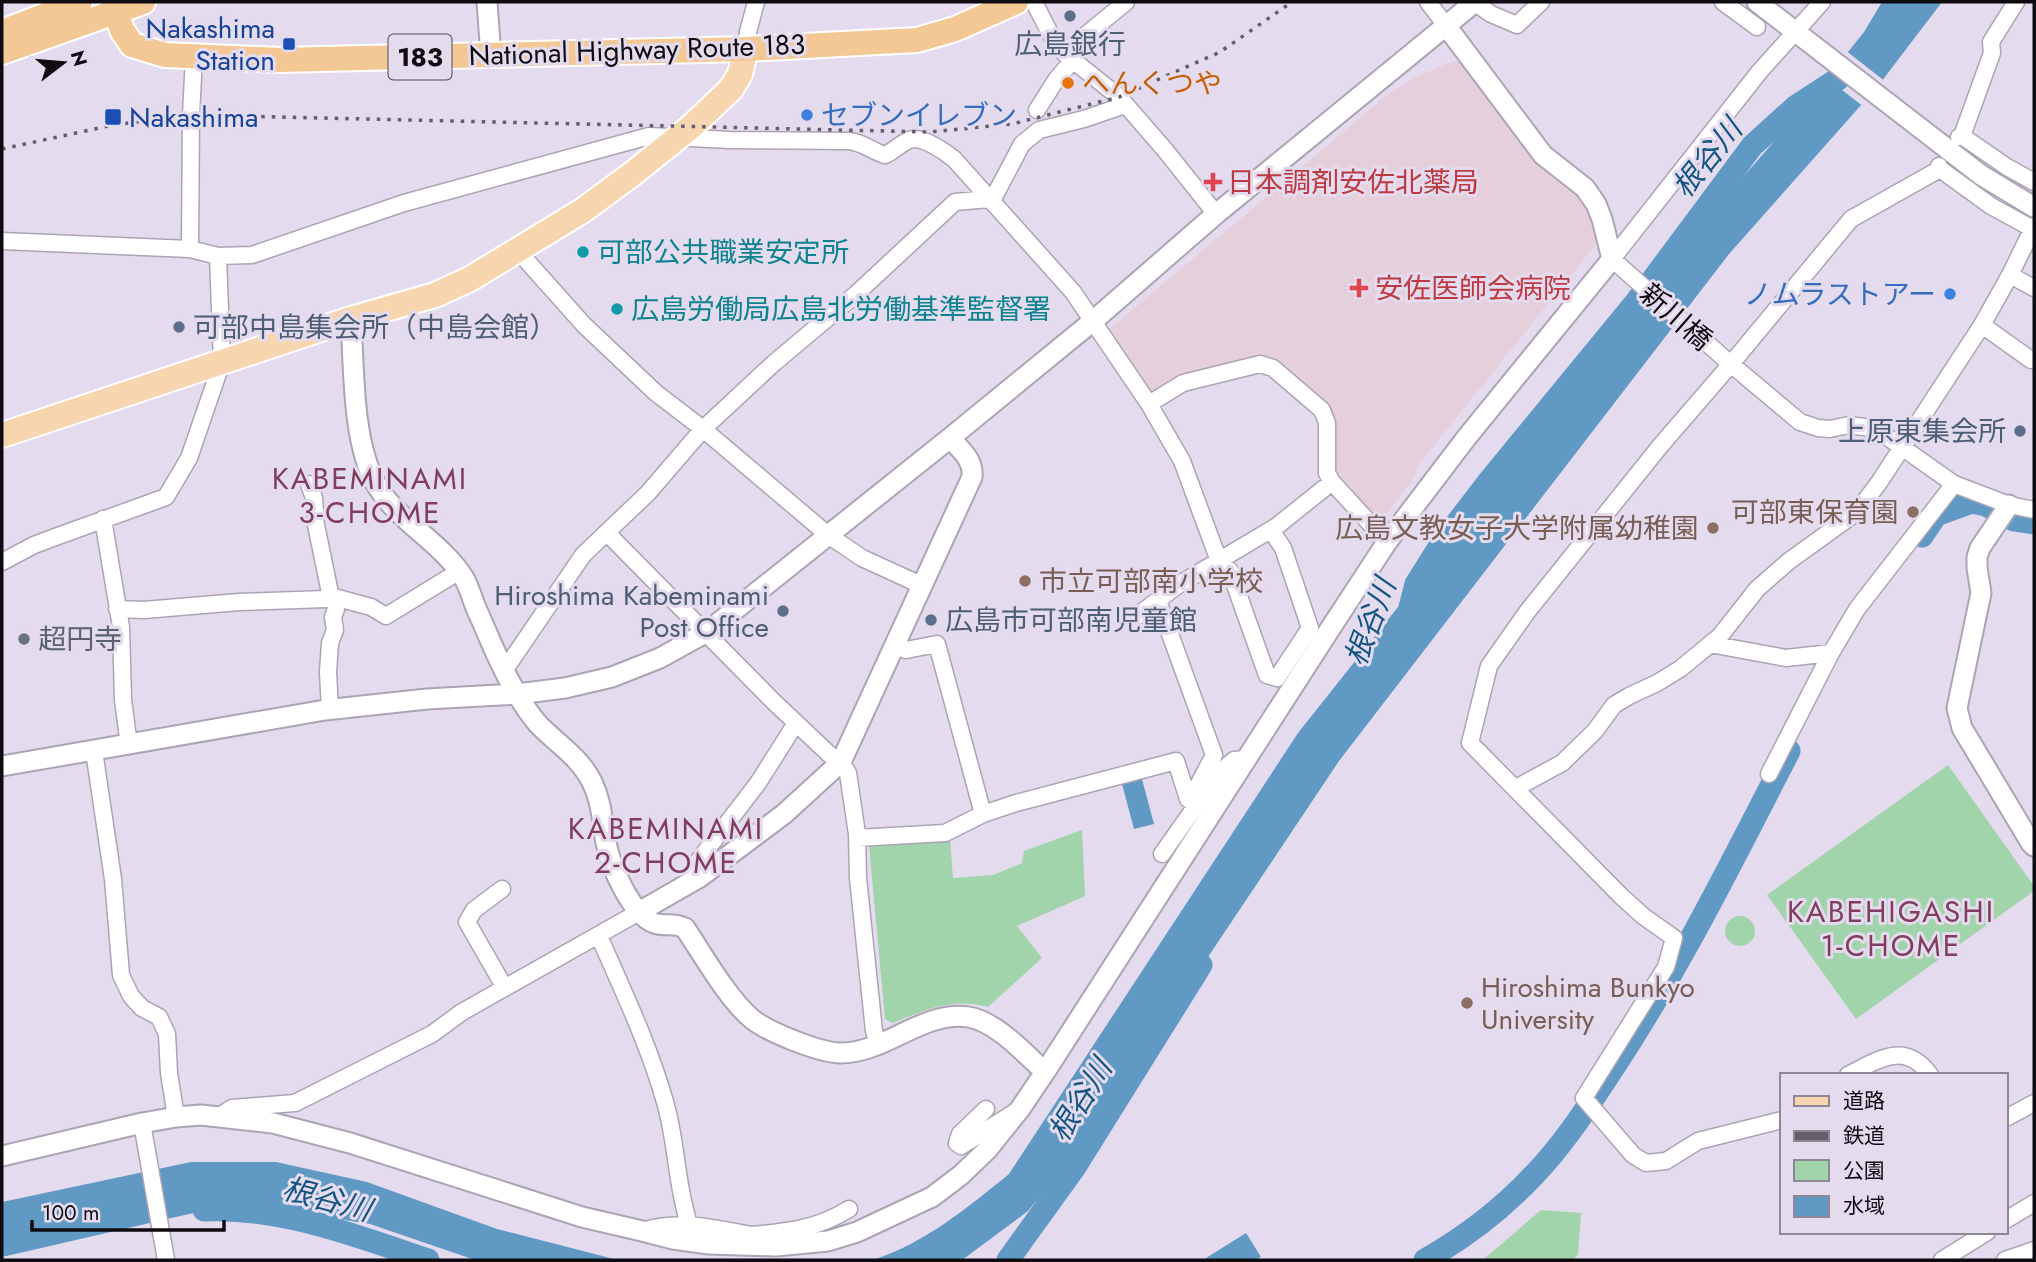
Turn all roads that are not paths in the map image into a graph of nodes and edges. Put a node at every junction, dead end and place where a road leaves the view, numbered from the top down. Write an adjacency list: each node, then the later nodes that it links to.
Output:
1 (80, 2): 18 (highway)
2 (143, 2): 15 (highway)
3 (487, 2): 22 (street)
4 (756, 2): 20 (street)
5 (1016, 2): 20 (highway, National Highway Route 183 / 183)
6 (1034, 2): 24 (street)
7 (1126, 2): 24 (street)
8 (1428, 2): 16 (street)
9 (1474, 2): 10 (street); 16 (street)
10 (1541, 2)
11 (1723, 2): 17 (street)
12 (1757, 2): 19 (street)
13 (1822, 2): 19 (street)
14 (2017, 2): 28 (street)
15 (115, 7): 21 (highway); 23 (highway, National Highway Route 183 / 183)
16 (1447, 26): 31 (street); 37 (street)
17 (1757, 27)
18 (2, 32)
19 (1800, 34): 30 (street); 37 (street)
20 (746, 48): 22 (highway, National Highway Route 183 / 183); 27 (main road)
21 (2, 52)
22 (491, 56): 23 (highway, National Highway Route 183 / 183)
23 (194, 57): 34 (street)
24 (1068, 57): 25 (street); 26 (street)
25 (1125, 105): 29 (street); 31 (street)
26 (1037, 110)
27 (677, 137): 29 (street); 35 (main road); 36 (street)
28 (2034, 183)
29 (989, 199): 41 (street); 47 (street)
30 (2034, 207)
31 (1216, 214): 41 (street)
32 (2034, 227): 38 (street); 45 (street)
33 (2, 241): 34 (street)
34 (190, 248): 36 (street)
35 (517, 250): 40 (main road); 47 (street)
36 (218, 256): 44 (street)
37 (1619, 266): 45 (street, 新川橋); 60 (street)
38 (2011, 275): 39 (street); 42 (street)
39 (2034, 288)
40 (351, 319): 44 (main road); 63 (street)
41 (1093, 321): 46 (street); 49 (street)
42 (1982, 325): 43 (street); 50 (street)
43 (2031, 360)
44 (222, 362): 48 (main road); 56 (street)
45 (1729, 362): 50 (street, 新川橋); 83 (street)
46 (1149, 404): 51 (street); 61 (street)
47 (703, 429): 58 (street); 59 (street)
48 (2, 435)
49 (950, 438): 59 (street); 64 (street)
50 (1901, 447): 53 (street, 新川橋); 70 (street)
51 (1332, 482): 57 (street); 60 (street)
52 (309, 484): 65 (street)
53 (1954, 484): 55 (street, 新川橋); 72 (street)
54 (2034, 510): 55 (street, 新川橋)
55 (2005, 512): 87 (street)
56 (103, 520): 62 (street); 67 (street)
57 (1271, 530): 61 (street); 61 (street)
58 (607, 533): 69 (street); 73 (street)
59 (828, 535): 64 (street); 69 (street)
60 (1387, 542): 79 (street)
61 (1219, 561): 66 (street)
62 (2, 562)
63 (458, 572): 65 (street); 73 (street)
64 (921, 585): 71 (street)
65 (332, 596): 67 (street); 75 (street)
66 (1157, 601): 68 (street); 84 (street)
67 (117, 609): 77 (street)
68 (1133, 619)
69 (707, 632): 74 (street); 76 (street)
70 (1710, 644): 72 (street); 83 (street)
71 (894, 645): 80 (street); 85 (street)
72 (1831, 653): 82 (street)
73 (504, 671): 74 (street)
74 (517, 694): 75 (street); 91 (street)
75 (330, 710): 77 (street)
76 (796, 723): 80 (street); 89 (street)
77 (129, 745): 78 (street)
78 (94, 751): 81 (street); 102 (street)
79 (1246, 759): 84 (street); 95 (street)
80 (841, 762): 86 (street); 89 (street)
81 (2, 766)
82 (1769, 774)
83 (1516, 788): 104 (street)
84 (1196, 806): 85 (street); 88 (street)
85 (983, 814): 86 (street)
86 (857, 838): 94 (street)
87 (2034, 846)
88 (1162, 854)
89 (700, 877): 91 (street)
90 (502, 889): 93 (street)
91 (639, 912): 92 (street); 94 (street)
92 (599, 936): 93 (street); 110 (street)
93 (505, 988): 101 (street)
94 (878, 1045): 95 (street)
95 (1045, 1072): 100 (street)
96 (1852, 1073): 97 (street)
97 (1929, 1073)
98 (2034, 1103): 103 (street)
99 (986, 1109): 100 (street)
100 (1020, 1109): 113 (street)
101 (219, 1116): 102 (street); 111 (street)
102 (176, 1117): 105 (street)
103 (2008, 1117)
104 (1780, 1120)
105 (143, 1128): 106 (street); 115 (street)
106 (2, 1156)
107 (2034, 1203): 109 (street)
108 (849, 1209): 113 (street)
109 (2008, 1219)
110 (689, 1224): 111 (street); 113 (street)
111 (642, 1231): 113 (street)
112 (1984, 1234): 116 (street)
113 (751, 1240)
114 (2034, 1250): 117 (street)
115 (166, 1260)
116 (1942, 1260)
117 (2005, 1260)

